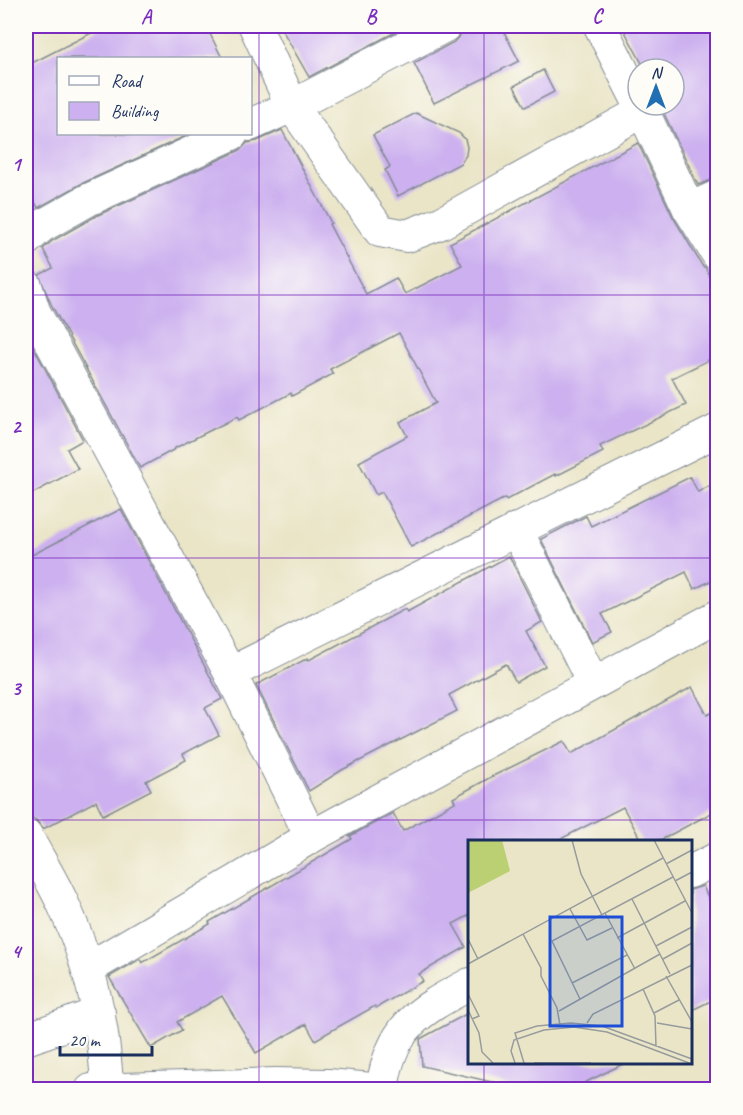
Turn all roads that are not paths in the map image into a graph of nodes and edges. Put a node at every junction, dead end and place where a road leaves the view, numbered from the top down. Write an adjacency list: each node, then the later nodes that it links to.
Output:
1 (255, 26): 5 (street)
2 (445, 26): 5 (street)
3 (600, 26): 4 (street)
4 (626, 78)
5 (292, 105): 6 (street); 8 (street)
6 (626, 114)
7 (645, 117): 11 (street)
8 (252, 124)
9 (230, 135): 12 (street)
10 (717, 196): 11 (street)
11 (689, 209): 13 (street)
12 (26, 240)
13 (717, 255)
14 (26, 286): 18 (street)
15 (717, 430): 16 (street)
16 (516, 529): 18 (street); 19 (street)
17 (717, 616): 19 (street)
18 (230, 672): 21 (street)
19 (593, 683): 21 (street)
20 (26, 835): 24 (street)
21 (311, 837): 24 (street)
22 (717, 858): 23 (street)
23 (692, 871)
24 (88, 969): 26 (street)
25 (468, 985): 29 (street)
26 (99, 1013): 27 (street); 28 (street)
27 (26, 1039)
28 (101, 1089): 29 (street)
29 (382, 1089)

